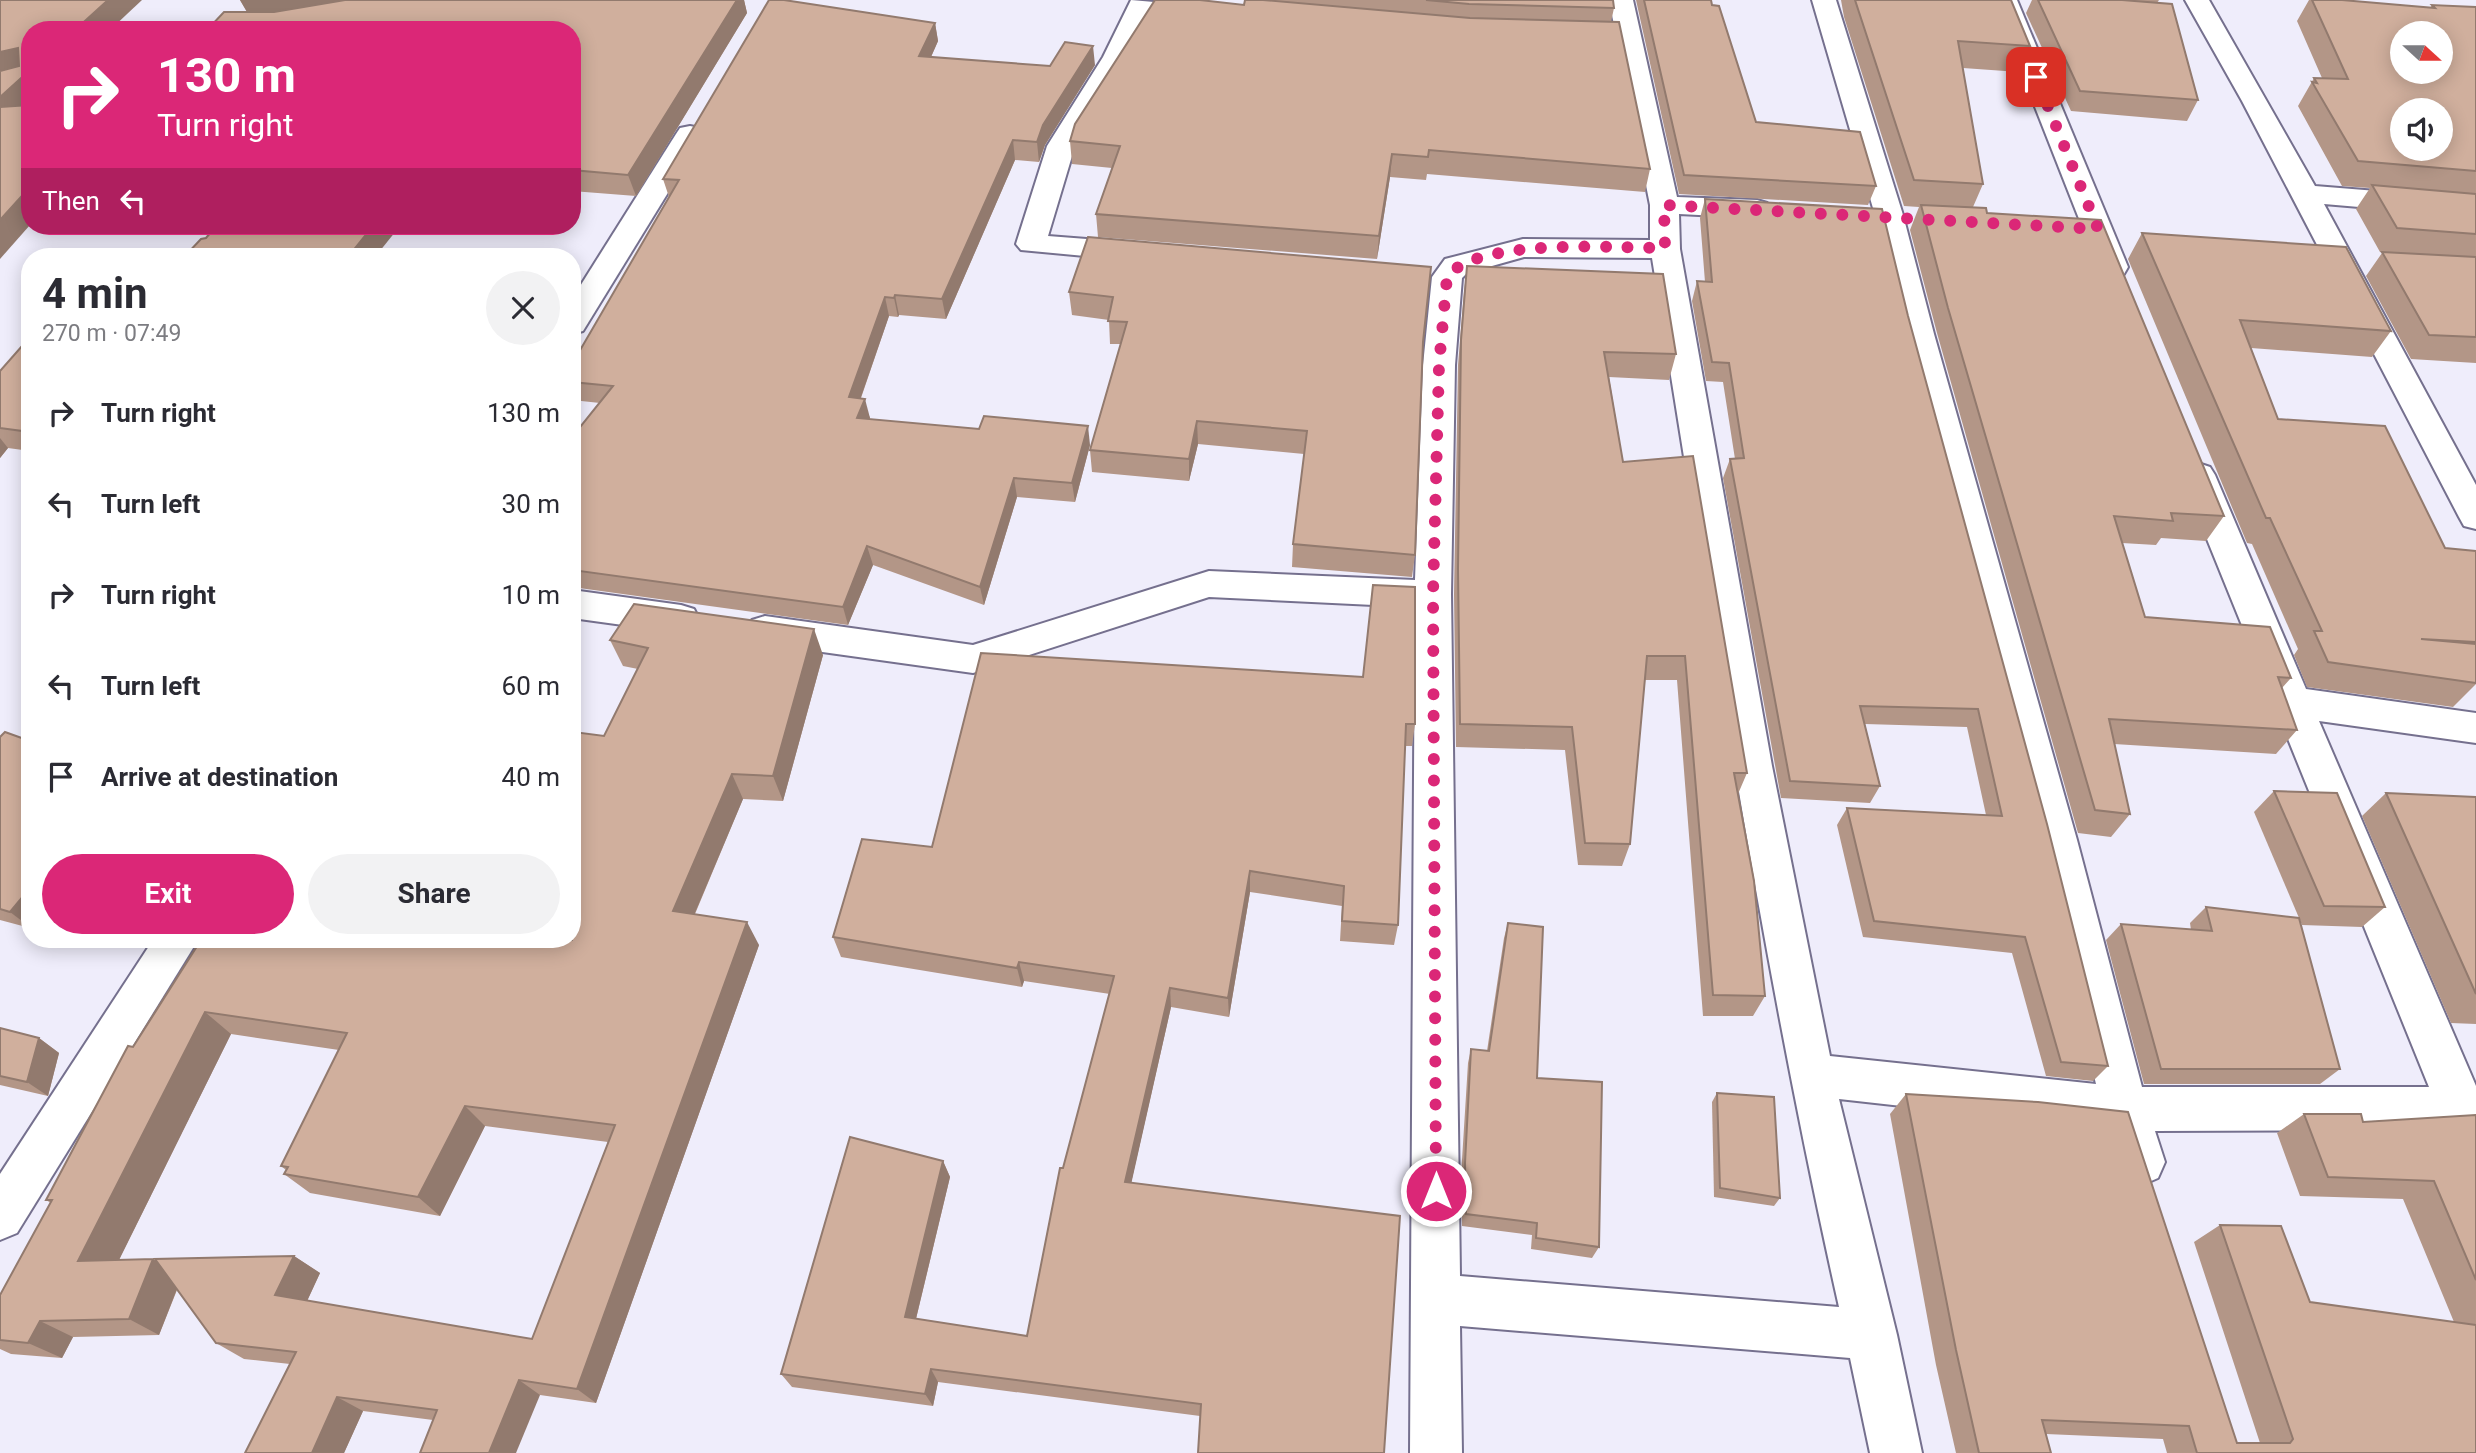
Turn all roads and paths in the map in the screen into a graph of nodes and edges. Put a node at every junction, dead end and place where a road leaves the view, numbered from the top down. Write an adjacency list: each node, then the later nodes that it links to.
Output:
1 (1114, 0): 13 (street)
2 (1824, 0): 24 (street)
3 (2001, 0): 4 (street); 14 (street)
4 (2033, 4)
5 (2195, 11): 8 (street)
6 (1617, 23): 9 (street)
7 (701, 116): 15 (street)
8 (2304, 194): 10 (street); 17 (street)
9 (1664, 205): 11 (street); 12 (street)
10 (2476, 208)
11 (1783, 210)
12 (1665, 248): 18 (street); 23 (street)
13 (1170, 255)
14 (2126, 297)
15 (581, 310)
16 (2188, 449): 20 (street)
17 (2476, 517)
18 (1433, 594): 19 (street); 28 (street)
19 (581, 605)
20 (2291, 702): 21 (street); 25 (street)
21 (2476, 728)
22 (172, 948): 27 (street)
23 (1811, 1075): 24 (street); 29 (street)
24 (2125, 1109): 25 (street); 26 (street)
25 (2471, 1117)
26 (2155, 1202)
27 (0, 1216)
28 (1436, 1298): 29 (street); 30 (street)
29 (1872, 1335): 31 (street)
30 (1436, 1453)
31 (1896, 1453)

